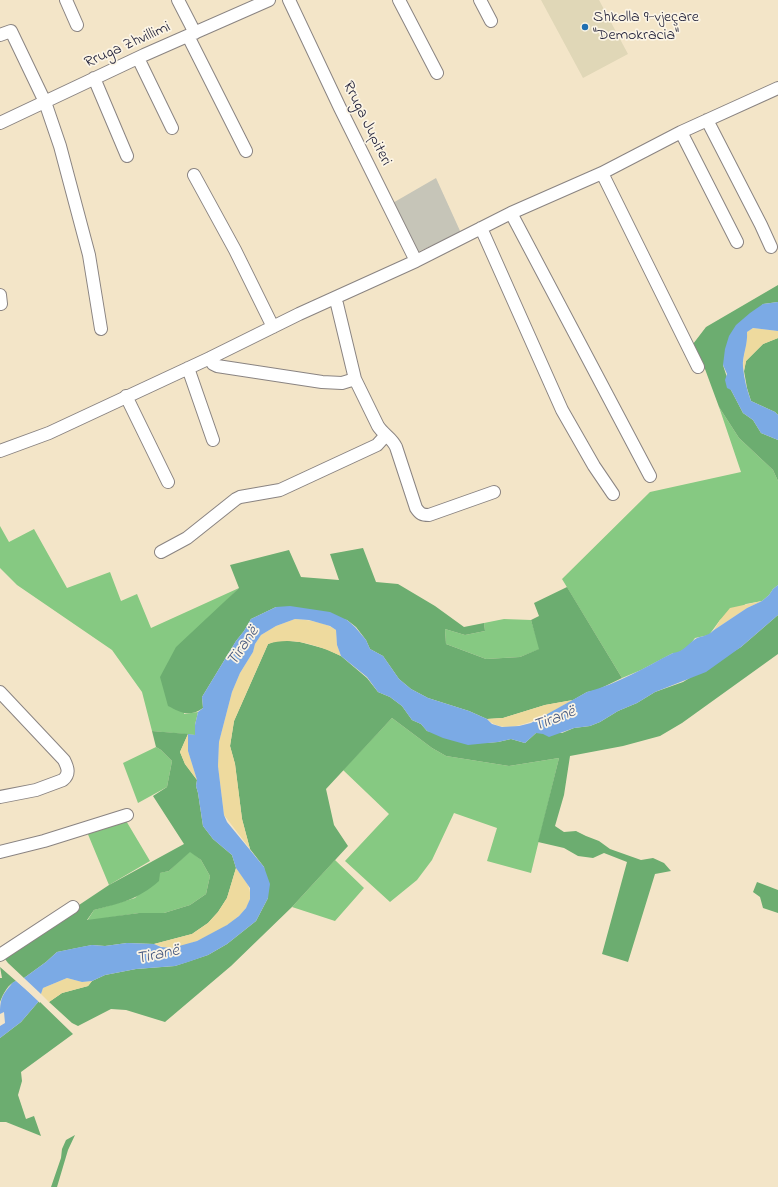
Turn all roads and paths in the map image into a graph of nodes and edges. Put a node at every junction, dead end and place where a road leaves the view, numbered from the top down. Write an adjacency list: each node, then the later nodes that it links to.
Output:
1 (66, 0): 8 (street)
2 (178, 0): 10 (street)
3 (269, 0): 10 (street, Rruga Zhvillimi)
4 (289, 0): 28 (street, Rruga Jupiteri)
5 (398, 0): 12 (street)
6 (480, 0): 7 (street)
7 (491, 21)
8 (77, 25)
9 (0, 35): 15 (street)
10 (192, 35): 11 (street, Rruga Zhvillimi); 20 (street)
11 (138, 58): 13 (street, Rruga Zhvillimi); 18 (street)
12 (437, 73)
13 (94, 78): 15 (street, Rruga Zhvillimi); 21 (street)
14 (778, 88): 16 (street)
15 (45, 102): 17 (street, Rruga Zhvillimi); 31 (street)
16 (707, 120): 19 (street); 27 (street)
17 (0, 123)
18 (172, 128)
19 (681, 132): 22 (street); 26 (street)
20 (246, 151)
21 (127, 156)
22 (602, 173): 24 (street); 33 (street)
23 (194, 175): 30 (street)
24 (511, 214): 25 (street); 40 (street)
25 (481, 228): 28 (street); 43 (street)
26 (737, 242)
27 (771, 247)
28 (416, 261): 29 (street)
29 (334, 298): 30 (street); 35 (street)
30 (273, 327): 32 (street)
31 (101, 329)
32 (210, 358): 34 (street); 35 (street)
33 (698, 367)
34 (188, 368): 36 (street); 38 (street)
35 (355, 379): 37 (street)
36 (126, 396): 39 (street); 41 (street)
37 (386, 435): 42 (street); 44 (street)
38 (213, 440)
39 (1, 450)
40 (650, 476)
41 (168, 482)
42 (494, 492)
43 (612, 494)
44 (161, 552)
45 (0, 692): 46 (street)
46 (0, 797)
47 (127, 815): 48 (street)
48 (0, 852)
49 (73, 907): 50 (street)
50 (0, 955)

